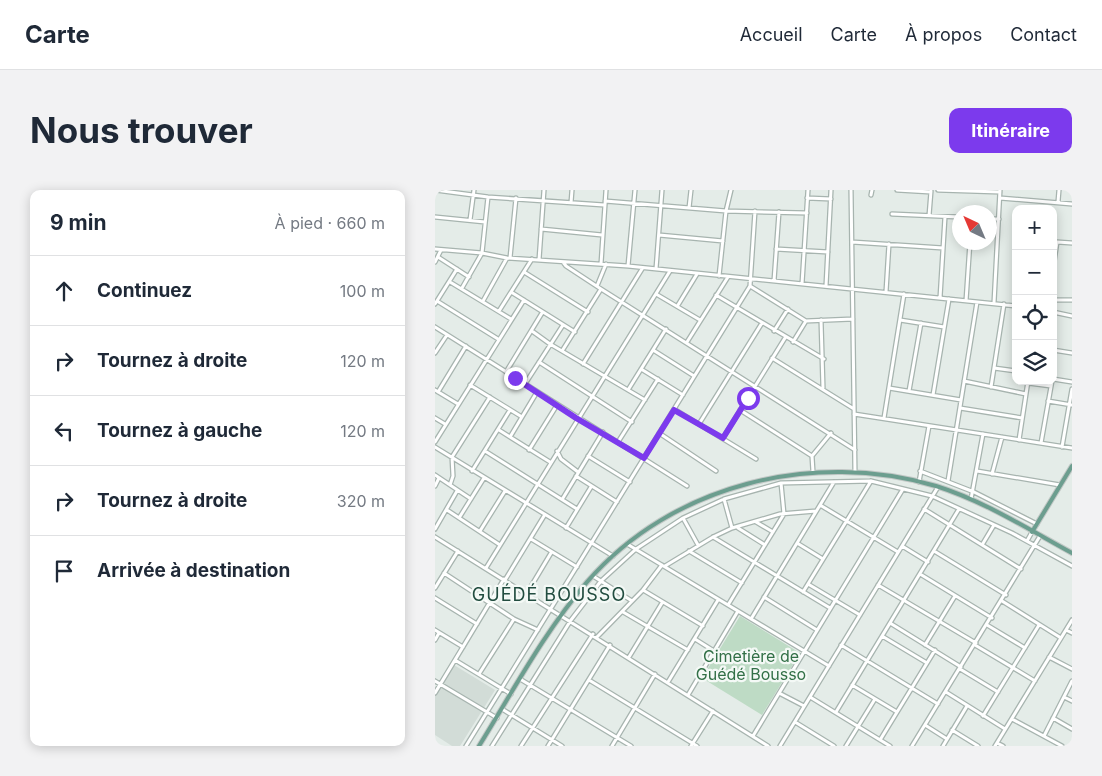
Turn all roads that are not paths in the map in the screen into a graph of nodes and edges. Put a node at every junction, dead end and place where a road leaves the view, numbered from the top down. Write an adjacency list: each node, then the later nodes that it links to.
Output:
1 (435, 190): 19 (street)
2 (544, 190): 26 (street)
3 (572, 190): 28 (street)
4 (606, 190): 29 (street)
5 (635, 190): 30 (street)
6 (662, 190): 32 (street)
7 (691, 190): 33 (street)
8 (731, 190): 35 (street)
9 (808, 190): 23 (street)
10 (831, 190): 25 (street)
11 (851, 190): 50 (street)
12 (872, 190): 20 (street)
13 (897, 190): 16 (street)
14 (938, 190): 17 (street)
15 (1059, 190): 27 (street)
16 (931, 191): 40 (street)
17 (973, 191): 18 (street)
18 (1000, 191): 24 (street)
19 (474, 192): 21 (street); 44 (street)
20 (871, 195)
21 (488, 196): 22 (street); 45 (street)
22 (516, 198): 26 (street); 63 (street)
23 (807, 198): 25 (street); 37 (street)
24 (1000, 198): 27 (street); 43 (street)
25 (831, 199): 60 (street)
26 (543, 201): 28 (street); 46 (street)
27 (1058, 202): 31 (street)
28 (571, 203): 29 (street)
29 (605, 203): 30 (street); 47 (street)
30 (633, 204): 32 (street); 70 (street)
31 (1072, 204)
32 (660, 206): 33 (street); 48 (street)
33 (689, 208): 35 (street)
34 (755, 210): 35 (street); 36 (street); 80 (street)
35 (726, 211): 49 (street)
36 (779, 212): 37 (street); 55 (street)
37 (807, 213): 57 (street)
38 (892, 214): 40 (street)
39 (435, 216): 44 (street)
40 (929, 216): 41 (street)
41 (945, 217): 42 (street); 53 (street)
42 (952, 218)
43 (999, 219): 105 (street)
44 (470, 220): 45 (street)
45 (485, 222): 61 (street)
46 (541, 229): 47 (street); 65 (street)
47 (602, 235): 68 (street)
48 (659, 235): 49 (street); 73 (street)
49 (723, 241): 77 (street)
50 (852, 242): 52 (street); 89 (street)
51 (1072, 242): 59 (street)
52 (889, 244): 53 (street); 91 (street)
53 (943, 248): 95 (street)
54 (435, 249): 56 (street)
55 (776, 249): 57 (street); 81 (street)
56 (441, 250): 61 (street); 62 (street)
57 (804, 250): 60 (street); 83 (street)
58 (969, 250): 102 (street)
59 (1056, 250)
60 (828, 252): 86 (street)
61 (482, 253): 63 (street); 78 (street)
62 (438, 257): 66 (street); 72 (street)
63 (508, 258): 64 (street); 100 (street)
64 (532, 260): 65 (street); 75 (street)
65 (539, 260): 67 (street)
66 (435, 262)
67 (563, 262): 68 (street); 84 (street)
68 (601, 264): 69 (street)
69 (606, 264): 70 (street); 84 (street)
70 (628, 266): 71 (street)
71 (642, 268): 73 (street); 101 (street)
72 (457, 269): 78 (street); 82 (street)
73 (656, 269): 74 (street)
74 (669, 271): 76 (street); 92 (street)
75 (524, 272): 90 (street); 113 (street)
76 (697, 274): 77 (street); 107 (street)
77 (719, 276): 79 (street)
78 (469, 277): 87 (street)
79 (728, 277): 80 (street); 94 (street)
80 (750, 278): 81 (street); 85 (street)
81 (774, 281): 83 (street)
82 (450, 282): 87 (street); 104 (street)
83 (802, 284): 86 (street)
84 (597, 286): 88 (street)
85 (750, 286): 109 (street); 110 (street)
86 (825, 286): 89 (street)
87 (462, 288): 100 (street)
88 (601, 289): 101 (street); 113 (street)
89 (853, 289): 91 (street); 118 (street)
90 (511, 292): 97 (street); 111 (street)
91 (886, 292): 93 (street)
92 (656, 294): 107 (street); 115 (street)
93 (904, 294): 95 (street); 121 (street)
94 (717, 296): 109 (street); 119 (street)
95 (940, 298): 96 (street)
96 (949, 299): 102 (street); 127 (street)
97 (524, 300): 112 (street); 117 (street)
98 (1057, 300): 99 (street)
99 (1072, 300)
100 (483, 301): 111 (street)
101 (622, 301): 115 (street); 149 (street)
102 (966, 301): 103 (street)
103 (977, 302): 105 (street); 159 (street)
104 (436, 303): 133 (street)
105 (994, 303): 106 (street)
106 (1004, 304): 108 (street); 150 (street)
107 (678, 305): 119 (street)
108 (1012, 305)
109 (737, 308): 123 (street); 144 (street)
110 (788, 309): 122 (street); 130 (street)
111 (499, 311): 117 (street)
112 (542, 312): 125 (street); 129 (street)
113 (588, 312): 131 (street)
114 (1057, 313): 116 (street)
115 (643, 314): 128 (street); 155 (street)
116 (1072, 316)
117 (511, 319): 133 (street)
118 (853, 319): 120 (street); 187 (street)
119 (700, 320): 135 (street)
120 (821, 320): 122 (street); 146 (street)
121 (900, 320): 124 (street); 169 (street)
122 (806, 321): 136 (street)
123 (762, 323): 130 (street); 153 (street)
124 (921, 323): 127 (street); 173 (street)
125 (563, 325): 131 (street); 137 (street)
126 (435, 327): 132 (street)
127 (944, 327): 178 (street)
128 (666, 329): 135 (street); 139 (street)
129 (532, 331): 137 (street); 154 (street)
130 (774, 331): 134 (street)
131 (575, 332): 140 (street)
132 (447, 335): 138 (street); 142 (street)
133 (498, 338): 147 (street)
134 (785, 338): 136 (street); 145 (street)
135 (687, 342): 144 (street)
136 (793, 342): 146 (street)
137 (550, 344): 140 (street); 148 (street)
138 (465, 346): 147 (street); 172 (street)
139 (653, 350): 151 (street); 156 (street)
140 (562, 351): 149 (street)
141 (1057, 351): 143 (street)
142 (435, 353)
143 (1072, 353)
144 (708, 355): 153 (street); 156 (street)
145 (772, 358): 165 (street); 168 (street)
146 (824, 359): 168 (street)
147 (486, 360): 154 (street); 162 (street)
148 (539, 362): 161 (street); 176 (street)
149 (583, 364): 155 (street)
150 (994, 368): 152 (street); 167 (street)
151 (641, 369): 157 (street); 171 (street)
152 (1012, 370)
153 (732, 371): 165 (street); 199 (street)
154 (506, 372): 161 (street)
155 (605, 375): 171 (street); 176 (street)
156 (695, 376): 177 (street)
157 (657, 379): 177 (street); 180 (street)
158 (1057, 380): 160 (street)
159 (964, 381): 167 (street); 181 (street)
160 (1072, 382)
161 (525, 384): 174 (street)
162 (470, 385): 179 (street); 183 (street)
163 (1028, 385): 175 (street)
164 (1045, 385): 166 (street)
165 (755, 386): 190 (street); 205 (street)
166 (1051, 386): 182 (street)
167 (991, 387): 175 (street)
168 (823, 388): 187 (street)
169 (889, 388): 173 (street); 195 (street)
170 (1072, 389): 185 (street)
171 (628, 390): 180 (street)
172 (437, 391): 183 (street)
173 (909, 391): 178 (street)
174 (537, 392): 184 (street); 192 (street)
175 (1026, 394): 196 (street)
176 (591, 395): 194 (street); 197 (street)
177 (683, 395): 189 (street)
178 (933, 395): 181 (street)
179 (490, 397): 188 (street); 223 (street)
180 (645, 400): 197 (street)
181 (961, 400): 186 (street)
182 (1048, 401): 185 (street); 213 (street)
183 (458, 404): 198 (street)
184 (557, 405): 194 (street); 217 (street)
185 (1071, 405): 215 (street)
186 (960, 408): 196 (street); 202 (street)
187 (854, 409): 191 (street)
188 (510, 410): 192 (street); 201 (street)
189 (674, 410): 199 (street); 204 (street)
190 (740, 410): 209 (street); 222 (street)
191 (854, 414): 195 (street); 218 (street)
192 (522, 417): 207 (street)
193 (435, 418): 198 (street)
194 (576, 418): 203 (street); 220 (street)
195 (884, 418): 200 (street)
196 (1022, 418): 210 (street)
197 (632, 422): 212 (street)
198 (445, 424): 211 (street)
199 (699, 424): 209 (street)
200 (929, 426): 202 (street); 233 (street)
201 (499, 430): 207 (street); 219 (street)
202 (956, 430): 206 (street); 242 (street)
203 (603, 432): 212 (street); 221 (street)
204 (659, 433): 224 (street); 230 (street)
205 (831, 433): 218 (street); 222 (street)
206 (983, 434): 208 (street); 229 (street)
207 (510, 437): 217 (street)
208 (1002, 437): 210 (street); 235 (street)
209 (723, 438): 225 (street)
210 (1019, 440): 213 (street)
211 (435, 442)
212 (618, 442): 224 (street)
213 (1041, 443): 215 (street)
214 (435, 447): 223 (street)
215 (1063, 447): 216 (street)
216 (1072, 448)
217 (529, 450): 226 (street)
218 (855, 450): 232 (street)
219 (485, 451): 228 (street); 246 (street)
220 (557, 451): 226 (street); 234 (street)
221 (588, 456): 234 (street); 243 (street)
222 (812, 456): 231 (street)
223 (452, 457): 228 (street); 248 (street)
224 (644, 458): 243 (street); 250 (street)
225 (756, 459)
226 (550, 462): 246 (street)
227 (1072, 466): 236 (main road)
228 (473, 471): 240 (street)
229 (977, 471): 235 (street); 257 (street)
230 (716, 472)
231 (813, 472): 232 (main road); 296 (main road)
232 (855, 472): 245 (main road)
233 (921, 472): 242 (street); 245 (street)
234 (577, 474): 252 (street); 259 (street)
235 (991, 474): 251 (street)
236 (1067, 474): 238 (street); 251 (main road)
237 (435, 476): 239 (street)
238 (1072, 477)
239 (439, 478): 248 (street); 249 (street)
240 (484, 478): 256 (street); 260 (street)
241 (871, 481): 244 (street); 254 (street); 275 (street)
242 (948, 481): 257 (street)
243 (630, 482): 263 (street)
244 (834, 482): 247 (street); 265 (street)
245 (919, 482): 253 (main road)
246 (537, 483): 259 (street); 264 (street)
247 (781, 483): 262 (street); 271 (street)
248 (450, 485): 255 (street)
249 (435, 486)
250 (687, 486)
251 (1060, 486): 277 (main road)
252 (591, 487): 263 (street); 266 (street)
253 (938, 487): 258 (street); 261 (main road)
254 (903, 489): 258 (street); 290 (street)
255 (457, 491): 260 (street); 269 (street)
256 (505, 491): 264 (street); 284 (street)
257 (974, 492): 261 (street); 277 (street)
258 (932, 496): 267 (street); 268 (street)
259 (563, 498): 266 (street)
260 (471, 499): 273 (street)
261 (971, 499): 286 (main road)
262 (724, 500): 274 (street); 282 (street)
263 (617, 502): 294 (street)
264 (526, 503): 272 (street); 298 (street)
265 (820, 505): 270 (street); 275 (street)
266 (577, 509): 281 (street)
267 (924, 509): 278 (street); 302 (street)
268 (959, 509): 278 (street); 279 (street)
269 (447, 510): 273 (street); 283 (street)
270 (817, 511): 271 (street); 295 (street)
271 (784, 514): 276 (street); 285 (street)
272 (544, 516): 281 (street); 291 (street)
273 (459, 518): 284 (street)
274 (683, 518): 299 (street); 303 (street)
275 (846, 521): 290 (street); 311 (street)
276 (756, 522): 280 (street); 285 (street)
277 (1037, 524): 286 (main road)
278 (950, 525): 300 (street); 306 (street)
279 (994, 525): 292 (street); 300 (street)
280 (737, 527): 282 (street); 297 (street)
281 (566, 528): 294 (street)
282 (732, 528): 288 (street)
283 (435, 529)
284 (480, 531): 298 (street)
285 (773, 532): 297 (street)
286 (1033, 532): 287 (main road); 292 (street)
287 (1040, 536): 301 (street); 309 (main road)
288 (713, 537): 299 (street); 312 (street)
289 (436, 538): 293 (street); 304 (street)
290 (873, 538): 307 (street); 337 (street)
291 (531, 539): 308 (street); 323 (street)
292 (1027, 541): 301 (street)
293 (435, 542)
294 (593, 542): 310 (street); 316 (street)
295 (797, 543): 311 (street); 322 (street)
296 (627, 544): 303 (street); 310 (main road)
297 (765, 544): 312 (street)
298 (500, 545): 317 (street)
299 (698, 545): 305 (street)
300 (982, 545): 318 (street)
301 (1035, 545): 315 (street); 318 (street)
302 (901, 546): 307 (street); 313 (street)
303 (636, 550): 314 (street); 324 (street)
304 (458, 551): 317 (street); 319 (street)
305 (689, 551): 314 (street); 325 (street)
306 (934, 551): 313 (street); 332 (street)
307 (898, 552): 327 (street)
308 (551, 553): 316 (street); 331 (street)
309 (1072, 553)
310 (613, 556): 321 (main road)
311 (823, 559): 326 (street)
312 (754, 562): 322 (street); 325 (street)
313 (927, 562): 320 (street)
314 (663, 566): 329 (street); 336 (street)
315 (1072, 566)
316 (577, 567): 344 (street)
317 (486, 568): 323 (street)
318 (1021, 569): 332 (street)
319 (444, 573): 328 (street); 341 (street)
320 (920, 574): 333 (street); 338 (street)
321 (593, 575): 324 (street); 348 (main road)
322 (777, 576): 330 (street); 334 (street)
323 (504, 579): 331 (street); 341 (street)
324 (601, 581): 339 (street); 353 (street)
325 (742, 583): 343 (street)
326 (808, 584): 330 (street); 337 (street)
327 (878, 585): 338 (street); 349 (street)
328 (435, 588)
329 (643, 590): 339 (street); 342 (street)
330 (803, 592): 345 (street)
331 (527, 593): 344 (street)
332 (1006, 595): 340 (street)
333 (955, 596): 350 (street); 355 (street)
334 (764, 597): 352 (street); 364 (street)
335 (435, 598): 357 (street)
336 (718, 600): 343 (street); 360 (street)
337 (835, 600): 345 (street); 349 (street)
338 (904, 600): 355 (street); 356 (street)
339 (633, 601): 347 (street)
340 (1001, 602): 350 (street); 359 (street)
341 (489, 603): 351 (street); 357 (street)
342 (662, 603): 360 (street); 361 (street)
343 (728, 605): 346 (street)
344 (551, 608): 348 (street); 363 (street)
345 (830, 608): 364 (street)
346 (738, 611): 352 (street); 382 (street)
347 (623, 612): 361 (street); 370 (street)
348 (562, 614): 353 (street); 395 (main road)
349 (860, 615): 376 (street)
350 (991, 618): 358 (street)
351 (514, 619): 363 (street); 393 (street)
352 (751, 619): 383 (street)
353 (571, 620): 368 (street); 402 (street)
354 (1072, 620): 365 (street)
355 (939, 622): 374 (street); 377 (street)
356 (890, 623): 369 (street); 377 (street)
357 (477, 624): 378 (street)
358 (987, 625): 374 (street); 379 (street)
359 (1039, 625): 371 (street); 379 (street)
360 (703, 626): 372 (street)
361 (648, 627): 380 (street); 384 (street)
362 (435, 630): 366 (street)
363 (538, 630): 405 (street)
364 (817, 630): 383 (street)
365 (1066, 630): 367 (street); 371 (street)
366 (439, 633): 373 (street); 378 (street)
367 (1072, 633)
368 (593, 634): 370 (street); 414 (street)
369 (882, 636): 387 (street); 388 (street)
370 (597, 637): 375 (street)
371 (1061, 638): 385 (street)
372 (695, 639): 380 (street); 382 (street)
373 (435, 640)
374 (975, 644): 390 (street); 391 (street)
375 (610, 645): 384 (street); 396 (street)
376 (841, 645): 387 (street); 389 (street)
377 (925, 645): 381 (street)
378 (463, 647): 386 (street)
379 (1025, 648): 391 (street)
380 (688, 650): 400 (street)
381 (935, 650): 388 (street); 390 (street)
382 (714, 651): 411 (street)
383 (804, 651): 389 (street); 409 (street)
384 (629, 657): 394 (street)
385 (1049, 657): 392 (street); 398 (street)
386 (455, 660): 393 (street); 401 (street)
387 (867, 661): 403 (street); 404 (street)
388 (927, 663): 404 (street)
389 (829, 666): 412 (street)
390 (961, 668): 406 (street); 407 (street)
391 (1013, 668): 398 (street); 407 (street)
392 (1072, 669)
393 (479, 674): 405 (street)
394 (655, 674): 400 (street); 420 (street)
395 (521, 679): 402 (street); 410 (main road)
396 (589, 680): 420 (street); 422 (street)
397 (435, 681): 401 (street)
398 (1035, 681): 431 (street)
399 (1072, 681): 413 (street)
400 (668, 682): 411 (street)
401 (440, 684): 408 (street); 424 (street)
402 (531, 685): 414 (street); 427 (street)
403 (852, 685): 415 (street); 425 (street)
404 (912, 688): 417 (street); 426 (street)
405 (501, 689): 410 (street); 424 (street)
406 (946, 692): 417 (street); 419 (street)
407 (998, 692): 428 (street)
408 (435, 693)
409 (779, 693): 418 (street); 439 (street)
410 (511, 694): 421 (main road)
411 (688, 695): 423 (street)
412 (810, 696): 418 (street); 425 (street)
413 (1064, 697): 416 (street); 430 (street)
414 (551, 698): 422 (street); 435 (street)
415 (875, 699): 426 (street); 434 (street)
416 (1072, 701)
417 (939, 704): 433 (street)
418 (804, 706): 432 (street)
419 (967, 706): 428 (street); 437 (street)
420 (635, 708): 441 (street); 446 (street)
421 (502, 709): 427 (street); 429 (main road)
422 (571, 709): 441 (street); 443 (street)
423 (713, 711): 439 (street); 446 (street)
424 (487, 712): 429 (street); 447 (street)
425 (836, 712): 434 (street)
426 (897, 712): 444 (street)
427 (512, 715): 435 (street); 449 (street)
428 (983, 716): 438 (street)
429 (497, 718): 448 (main road)
430 (1053, 718): 436 (street); 440 (street)
431 (1012, 719): 438 (street); 440 (street)
432 (795, 722): 457 (street); 458 (street)
433 (925, 725): 442 (street); 461 (street)
434 (858, 726): 444 (street); 459 (street)
435 (533, 728): 443 (street); 450 (street)
436 (1072, 729)
437 (953, 730): 442 (street); 463 (street)
438 (1005, 730): 445 (street)
439 (753, 736): 456 (street)
440 (1044, 736): 465 (street)
441 (617, 738): 453 (street); 454 (street)
442 (947, 739): 462 (street)
443 (552, 740): 451 (street); 452 (street)
444 (880, 740): 460 (street)
445 (996, 744): 464 (street)
446 (691, 745): 455 (street)
447 (466, 746)
448 (479, 746)
449 (492, 746)
450 (521, 746)
451 (548, 746)
452 (562, 746)
453 (612, 746)
454 (631, 746)
455 (697, 746)
456 (768, 746)
457 (780, 746)
458 (834, 746)
459 (846, 746)
460 (890, 746)
461 (912, 746)
462 (943, 746)
463 (978, 746)
464 (1003, 746)
465 (1062, 746)

